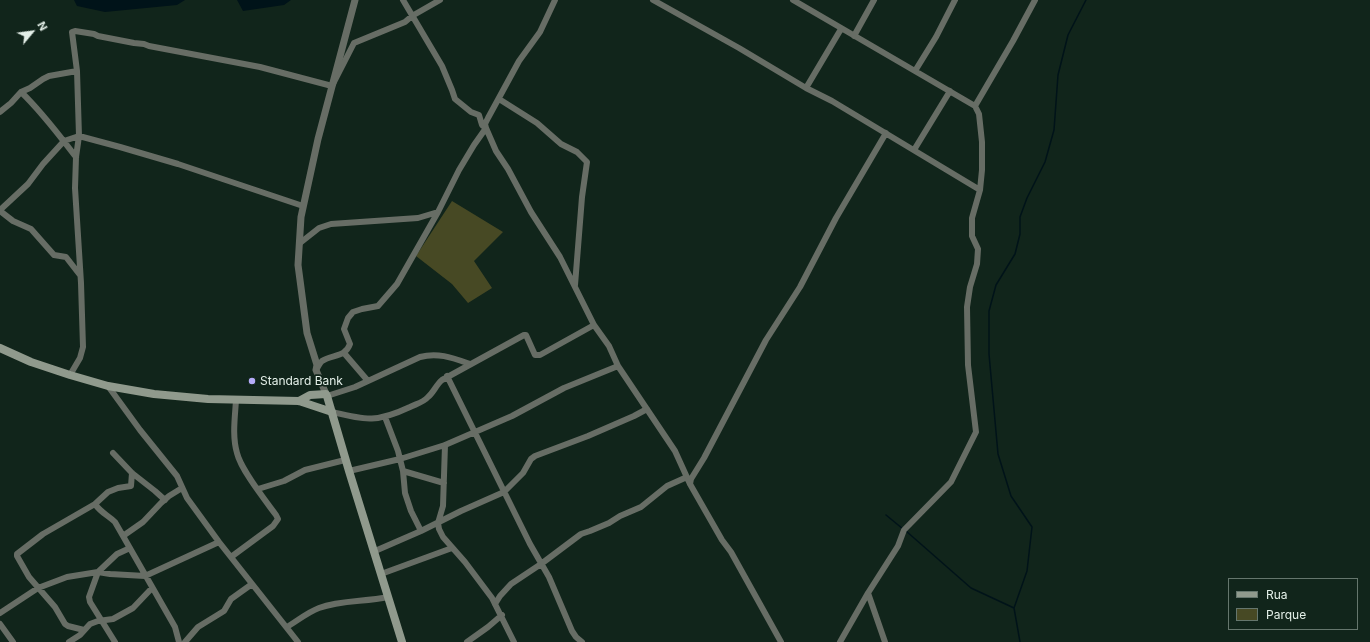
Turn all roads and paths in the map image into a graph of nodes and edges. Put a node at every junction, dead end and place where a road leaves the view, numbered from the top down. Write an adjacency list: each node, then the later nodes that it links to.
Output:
1 (355, 0): 15 (street)
2 (403, 0): 10 (street)
3 (440, 0): 10 (street)
4 (555, 0): 19 (street)
5 (653, 0): 16 (street)
6 (793, 0): 11 (street)
7 (874, 0): 12 (street)
8 (955, 0): 14 (street)
9 (1035, 0): 20 (street)
10 (412, 16): 15 (street); 22 (street)
11 (842, 29): 12 (street); 16 (street)
12 (854, 36): 14 (street)
13 (77, 71): 15 (street); 18 (street); 24 (street)
14 (915, 71): 17 (street)
15 (332, 86): 29 (street)
16 (806, 88): 23 (street)
17 (950, 91): 20 (street); 26 (street)
18 (21, 92): 21 (street); 25 (street)
19 (499, 99): 22 (street); 34 (street)
20 (975, 106): 28 (street)
21 (0, 112)
22 (486, 128): 31 (street); 34 (street)
23 (886, 133): 26 (street); 61 (street)
24 (78, 136): 25 (street); 27 (street); 29 (street)
25 (64, 141): 27 (street); 30 (street)
26 (914, 150): 28 (street)
27 (76, 158): 33 (street)
28 (980, 190): 82 (street)
29 (303, 206): 32 (street)
30 (0, 210): 33 (street)
31 (438, 212): 32 (street); 37 (street)
32 (300, 244): 40 (street)
33 (80, 275): 41 (street)
34 (575, 286): 35 (street)
35 (594, 325): 38 (street); 39 (street)
36 (0, 348): 41 (main road)
37 (344, 353): 40 (street); 43 (street)
38 (470, 364): 42 (street); 43 (street)
39 (618, 366): 48 (street); 51 (street)
40 (316, 370): 45 (street)
41 (70, 375): 44 (main road)
42 (447, 376): 50 (street); 51 (street)
43 (368, 381): 45 (street)
44 (108, 386): 46 (main road); 62 (street)
45 (327, 395): 47 (main road); 49 (main road)
46 (236, 400): 47 (main road); 63 (street)
47 (299, 401): 49 (main road)
48 (647, 409): 59 (street); 64 (street)
49 (332, 412): 50 (street); 55 (main road)
50 (385, 417): 54 (street)
51 (475, 432): 52 (street); 64 (street)
52 (445, 445): 54 (street); 60 (street)
53 (113, 453): 58 (street)
54 (400, 459): 56 (street); 57 (street)
55 (346, 460): 56 (main road); 63 (street)
56 (349, 471): 73 (main road)
57 (403, 471): 60 (street); 68 (street)
58 (132, 473): 65 (street); 66 (street)
59 (687, 478): 61 (street); 75 (street)
60 (444, 483): 67 (street)
61 (690, 484): 101 (street)
62 (182, 488): 65 (street); 70 (street)
63 (258, 489): 74 (street)
64 (504, 492): 67 (street); 75 (street)
65 (165, 500): 69 (street)
66 (95, 504): 69 (street); 80 (street)
67 (438, 523): 68 (street); 72 (street)
68 (421, 531): 73 (street)
69 (123, 536): 71 (street)
70 (219, 542): 74 (street); 78 (street)
71 (130, 548): 76 (street); 78 (street)
72 (452, 548): 77 (street); 84 (street)
73 (374, 551): 77 (main road)
74 (231, 557): 79 (street)
75 (541, 564): 84 (street); 100 (street)
76 (98, 572): 78 (street); 80 (street); 87 (street)
77 (381, 574): 83 (main road)
78 (145, 576): 81 (street)
79 (252, 584): 89 (street); 95 (street)
80 (38, 588): 85 (street); 90 (street)
81 (152, 588): 87 (street); 94 (street)
82 (868, 593): 102 (street); 103 (street)
83 (388, 597): 89 (street); 97 (main road)
84 (495, 604): 86 (street)
85 (0, 613)
86 (502, 616): 98 (street); 99 (street)
87 (102, 621): 90 (street); 93 (street)
88 (0, 624): 91 (street)
89 (287, 627): 96 (street)
90 (84, 630): 92 (street)
91 (12, 642)
92 (69, 642)
93 (115, 642)
94 (179, 642)
95 (185, 642)
96 (298, 642)
97 (402, 642)
98 (466, 642)
99 (514, 642)
100 (582, 642)
101 (781, 642)
102 (840, 642)
103 (885, 642)

